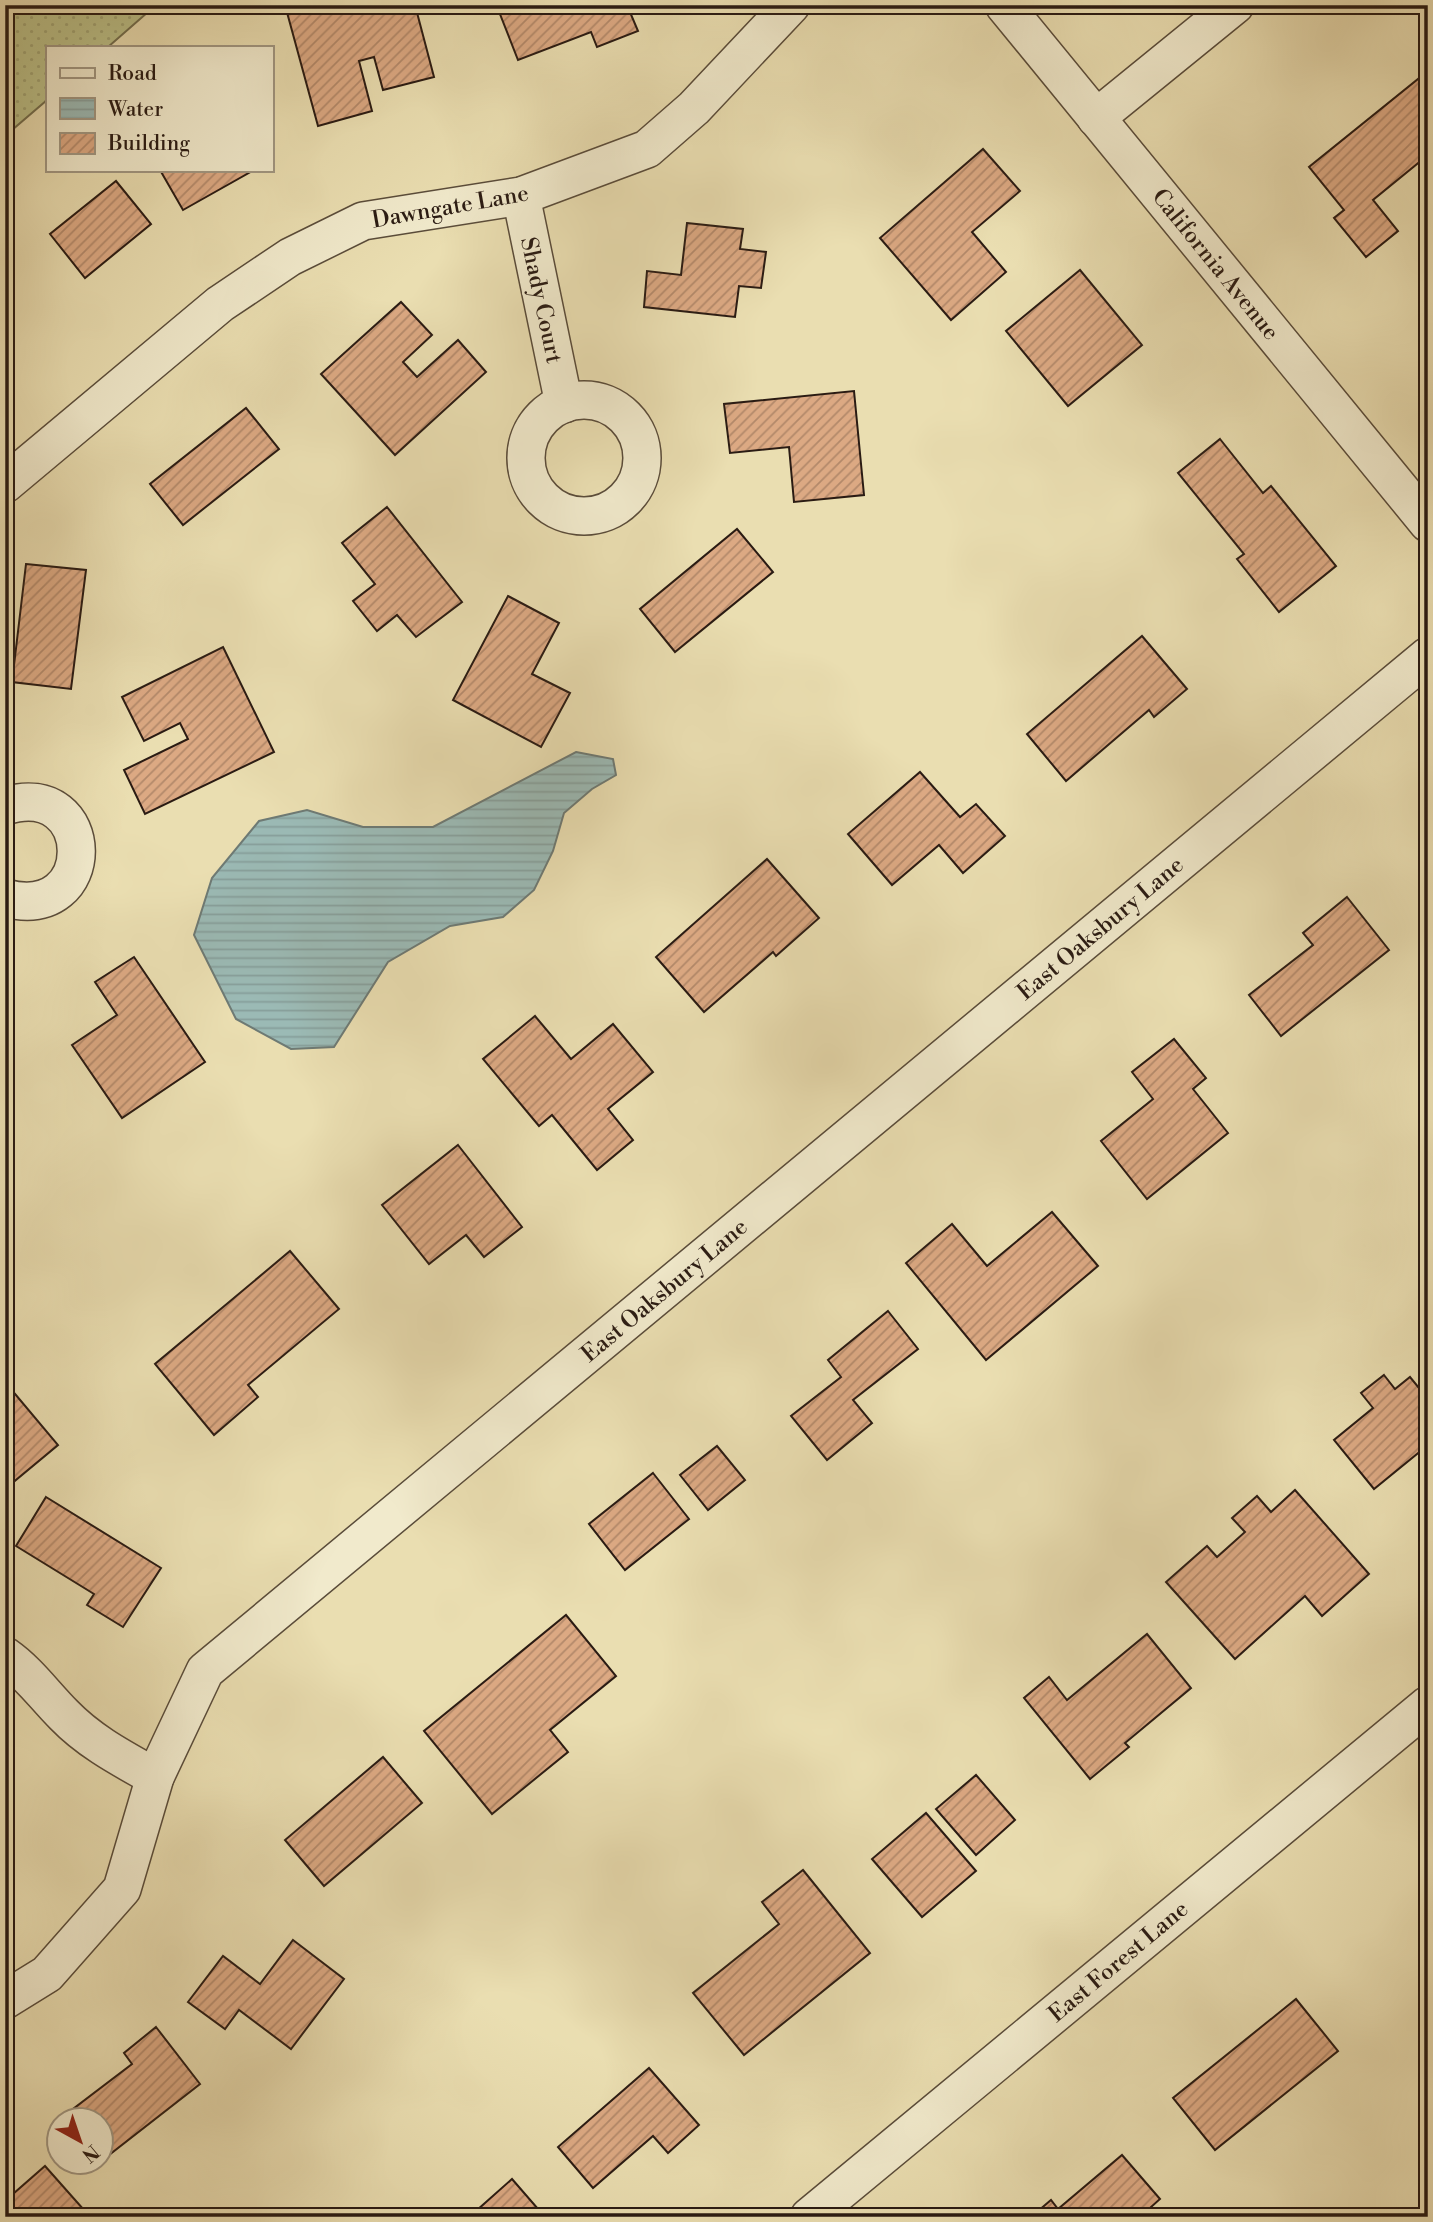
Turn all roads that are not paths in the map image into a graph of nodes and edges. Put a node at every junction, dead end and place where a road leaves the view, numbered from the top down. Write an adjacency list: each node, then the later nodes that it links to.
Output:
1 (790, 5): 5 (street, Dawngate Lane)
2 (1004, 5): 4 (street, California Avenue)
3 (1235, 5): 4 (street)
4 (1096, 118): 8 (street, California Avenue)
5 (521, 197): 6 (street, Shady Court); 7 (street, Dawngate Lane)
6 (564, 404)
7 (5, 485)
8 (1428, 523)
9 (1428, 656): 14 (street, East Oaksbury Lane)
10 (5, 806): 11 (street)
11 (5, 898)
12 (5, 1656): 14 (street)
13 (1428, 1705): 16 (street, East Forest Lane)
14 (155, 1777): 15 (street, East Oaksbury Lane)
15 (5, 2000)
16 (809, 2217)

